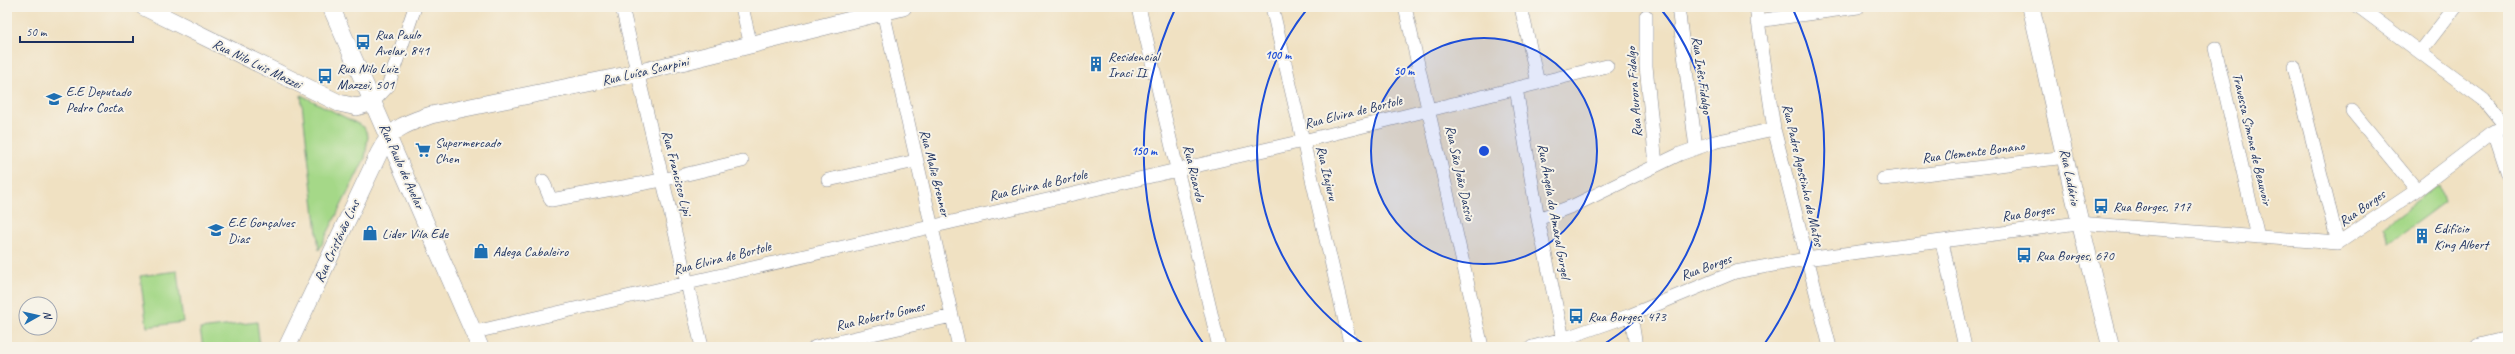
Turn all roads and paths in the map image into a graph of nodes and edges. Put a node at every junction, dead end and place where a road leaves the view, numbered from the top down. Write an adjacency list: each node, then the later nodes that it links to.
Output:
1 (144, 7): 27 (street, Rua Nilo Luis Mazzei)
2 (332, 7): 27 (street, Rua Paulo de Avelar)
3 (415, 7): 27 (street)
4 (622, 7): 24 (street, Rua Francisco Lipi)
5 (742, 7): 19 (street)
6 (1139, 7): 39 (street, Rua Ricardo)
7 (1272, 7): 33 (street, Rua Itajuru)
8 (1405, 7): 28 (street, Rua São João Dassio)
9 (1521, 7): 25 (street)
10 (1678, 7): 34 (street, Rua Inês Fidalgo)
11 (1756, 7): 18 (street, Rua Padre Agostinho de Matos)
12 (1858, 7): 18 (street)
13 (2032, 7): 35 (street, Rua Ladário)
14 (2359, 7): 21 (street)
15 (2455, 7): 21 (street)
16 (892, 8): 19 (street, Rua Luísa Scarpini); 37 (street, Rua Malie Brenner)
17 (1646, 16): 38 (street, Rua Aurora Fidalgo)
18 (1757, 21): 30 (street, Rua Padre Agostinho de Matos)
19 (751, 46): 24 (street, Rua Luísa Scarpini)
20 (2215, 48): 49 (street, Travessa Simone de Beauvoir)
21 (2421, 51): 31 (street)
22 (1607, 66): 25 (street, Rua Elvira de Bortole)
23 (2294, 67): 51 (street)
24 (637, 73): 32 (street, Rua Luísa Scarpini); 42 (street, Rua Francisco Lipi)
25 (1538, 83): 26 (street, Rua Elvira de Bortole)
26 (1516, 88): 28 (street, Rua Elvira de Bortole); 46 (street, Rua Ângela do Amaral Gurgel)
27 (373, 102): 32 (street, Rua Paulo de Avelar)
28 (1430, 110): 33 (street, Rua Elvira de Bortole); 65 (street, Rua São João Dassio)
29 (2352, 111): 45 (street)
30 (1774, 128): 34 (street); 52 (street, Rua Padre Agostinho de Matos)
31 (2503, 128): 40 (street); 45 (street, Rua Borges)
32 (388, 135): 57 (street, Rua Paulo de Avelar); 59 (street, Rua Cristóvão Lins)
33 (1303, 141): 39 (street, Rua Elvira de Bortole); 64 (street, Rua Itajuru)
34 (1696, 148): 38 (street)
35 (2066, 157): 41 (street, Rua Clemente Bonano); 47 (street, Rua Ladário)
36 (742, 161): 42 (street)
37 (916, 161): 43 (street); 48 (street, Rua Malie Brenner)
38 (1656, 165): 46 (street)
39 (1177, 169): 48 (street, Rua Elvira de Bortole); 63 (street, Rua Ricardo)
40 (2508, 174)
41 (1883, 179)
42 (662, 180): 44 (street); 53 (street, Rua Francisco Lipi)
43 (828, 180)
44 (543, 181)
45 (2417, 190): 51 (street, Rua Borges)
46 (1538, 219): 56 (street, Rua Ângela do Amaral Gurgel)
47 (2078, 223): 49 (street, Rua Borges); 50 (street, Rua Borges); 70 (street, Rua Ladário)
48 (932, 226): 53 (street, Rua Elvira de Bortole); 55 (street, Rua Malie Brenner)
49 (2258, 237): 51 (street, Rua Borges)
50 (1942, 242): 52 (street, Rua Borges); 69 (street)
51 (2338, 243)
52 (1806, 259): 54 (street, Rua Borges); 68 (street, Rua Padre Agostinho de Matos)
53 (687, 283): 57 (street, Rua Elvira de Bortole); 60 (street, Rua Francisco Lipi)
54 (1631, 315): 56 (street, Rua Borges); 67 (street)
55 (952, 316): 61 (street, Rua Roberto Gomes); 62 (street, Rua Malie Brenner)
56 (1563, 339): 66 (street, Rua Borges)
57 (477, 340)
58 (2508, 340): 71 (street)
59 (287, 347)
60 (702, 347)
61 (815, 347)
62 (959, 347)
63 (1219, 347)
64 (1351, 347)
65 (1482, 347)
66 (1532, 347)
67 (1636, 347)
68 (1830, 347)
69 (1965, 347)
70 (2110, 347)
71 (2479, 347)

